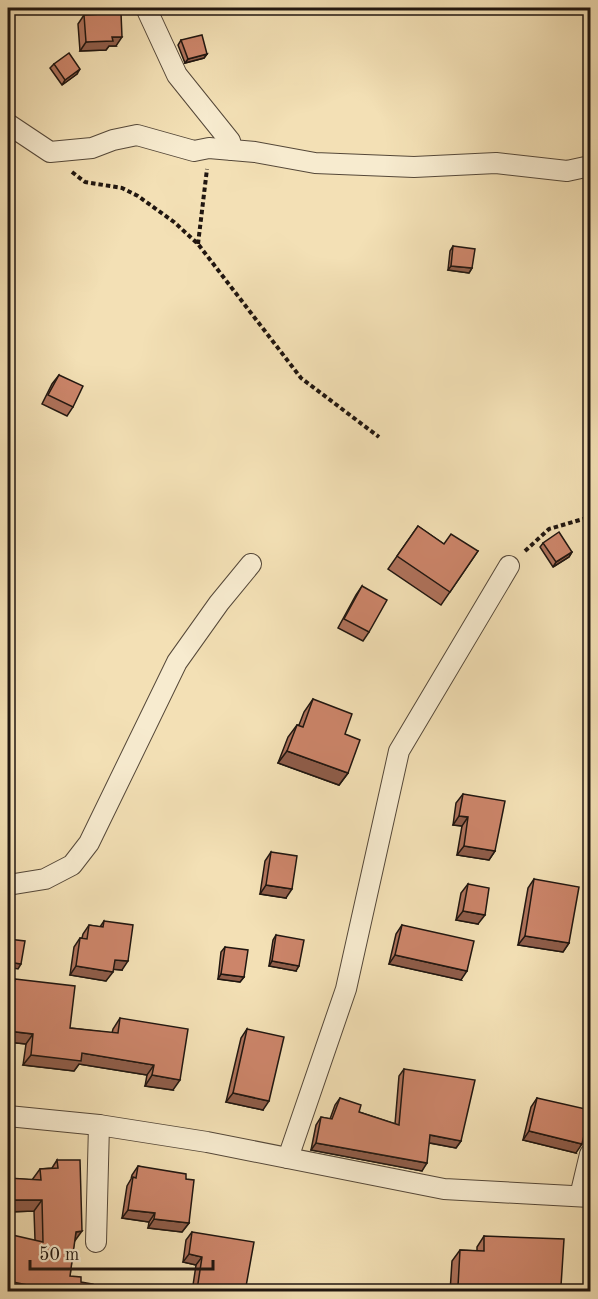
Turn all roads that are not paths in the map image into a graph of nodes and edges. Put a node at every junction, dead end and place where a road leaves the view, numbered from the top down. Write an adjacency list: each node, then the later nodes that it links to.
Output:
1 (146, 8): 3 (street)
2 (8, 124): 3 (street)
3 (232, 150): 4 (street)
4 (591, 166)
5 (250, 564): 7 (street)
6 (509, 566): 11 (street)
7 (8, 885)
8 (8, 1116): 9 (street)
9 (99, 1125): 11 (street); 13 (street)
10 (591, 1154): 12 (street)
11 (288, 1158): 12 (street)
12 (585, 1197)
13 (96, 1242)

